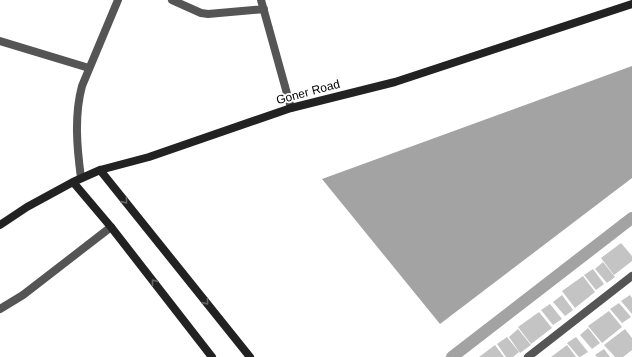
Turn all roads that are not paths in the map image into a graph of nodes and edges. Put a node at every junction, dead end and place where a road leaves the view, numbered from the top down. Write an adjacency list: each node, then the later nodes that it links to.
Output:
1 (118, 0): 7 (street)
2 (172, 0): 5 (street)
3 (261, 0): 5 (street)
4 (632, 4): 8 (street, Goner Road)
5 (264, 9): 8 (street)
6 (0, 41): 7 (street)
7 (89, 68): 10 (street)
8 (291, 108): 9 (street, Goner Road)
9 (100, 170): 10 (street, Goner Road); 17 (street, one-way to 17)
10 (81, 178): 11 (street, Goner Road)
11 (73, 182): 12 (street, Goner Road); 13 (street)
12 (0, 225)
13 (110, 227): 15 (street); 16 (street, one-way to 13)
14 (632, 276): 18 (street)
15 (0, 309)
16 (212, 357)
17 (250, 357)
18 (528, 357)

